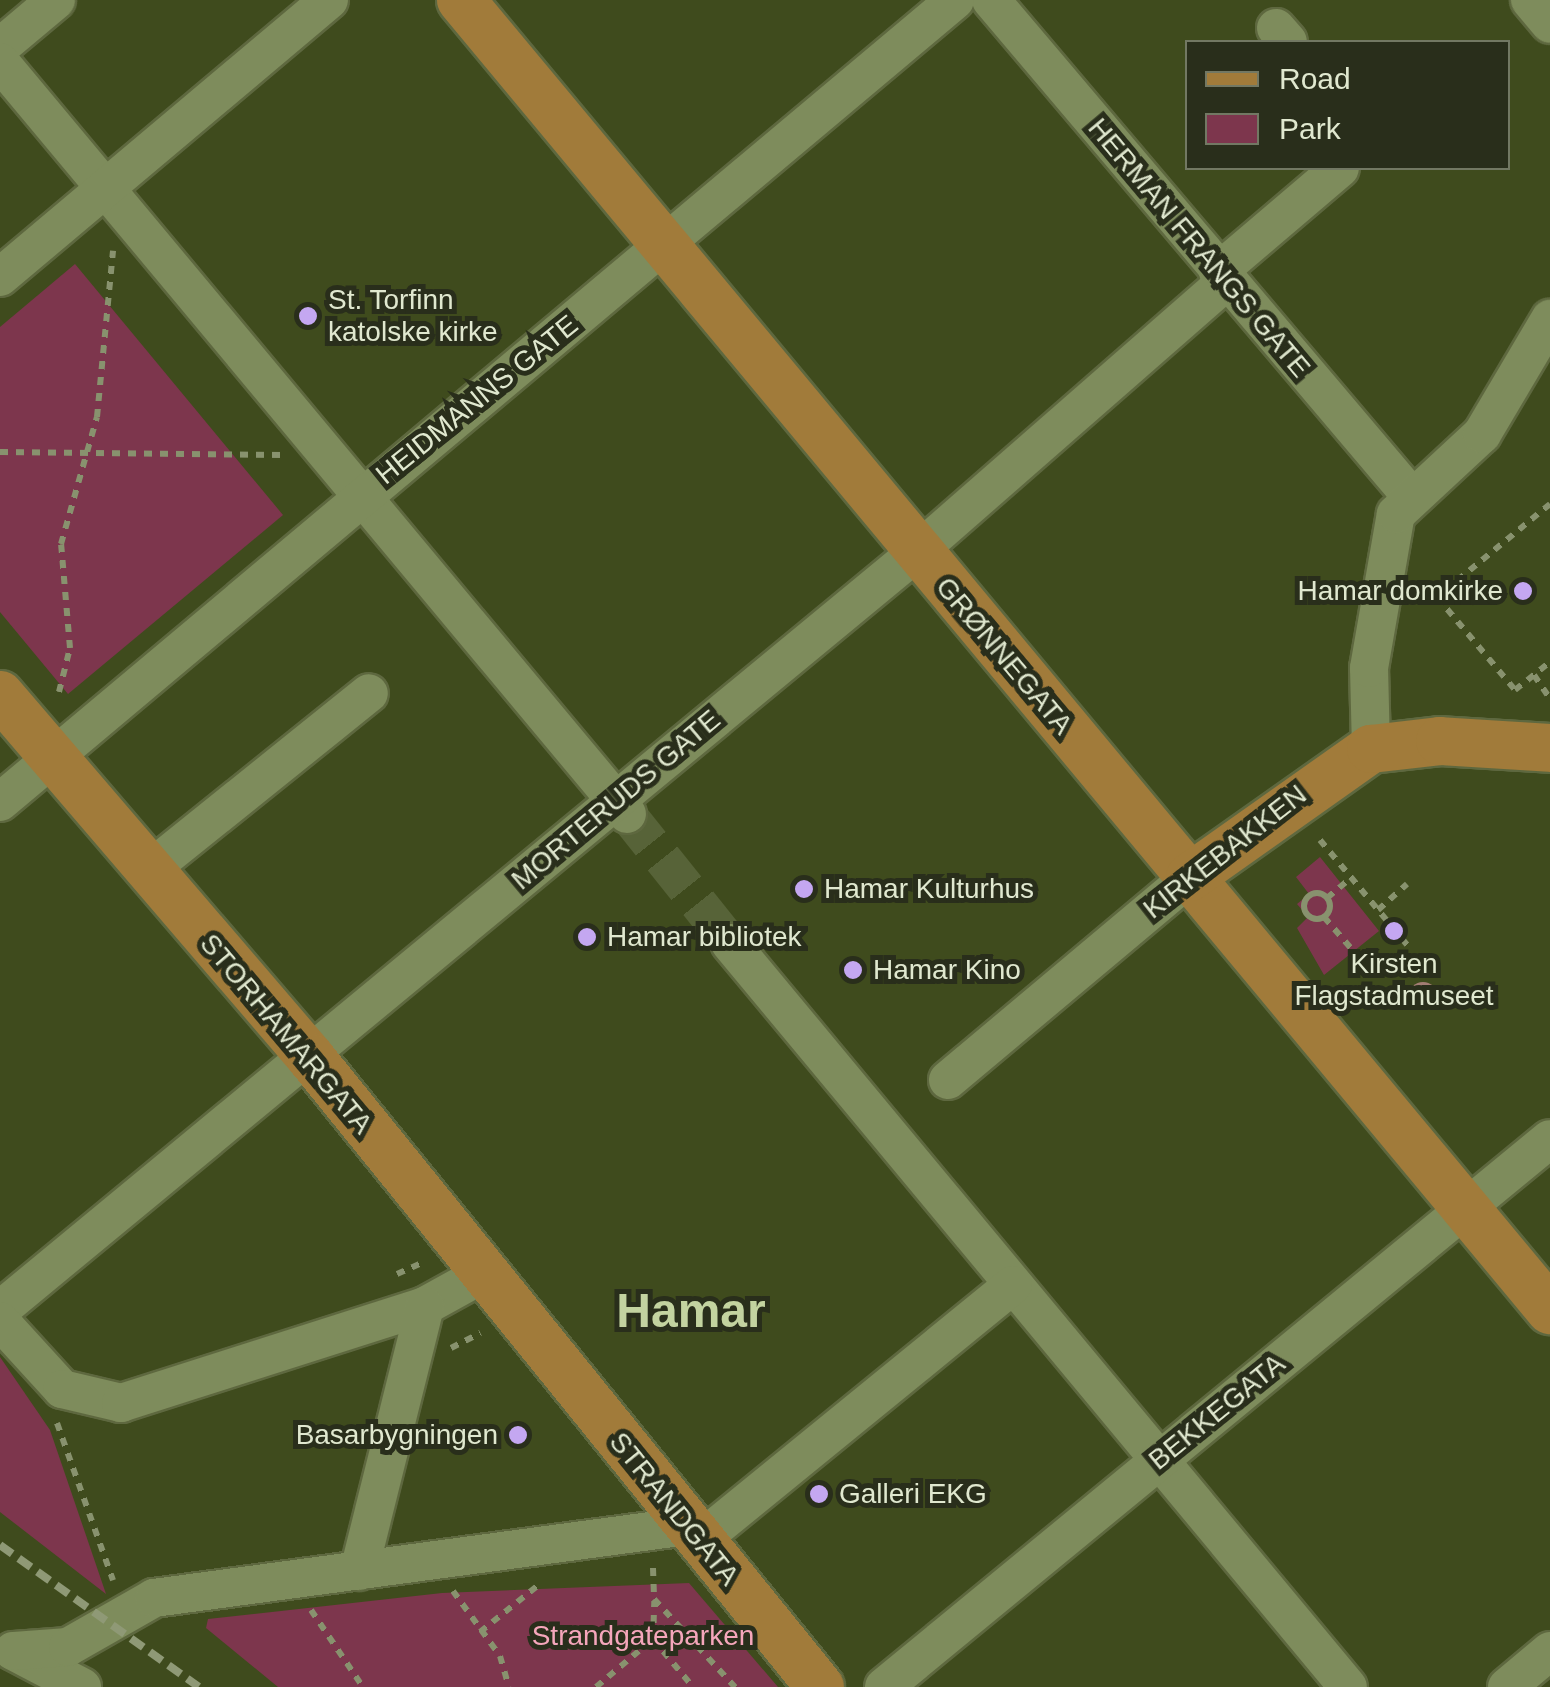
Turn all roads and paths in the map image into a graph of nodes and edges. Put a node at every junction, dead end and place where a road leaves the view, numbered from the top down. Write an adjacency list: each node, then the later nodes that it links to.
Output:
1 (56, 0): 8 (street)
2 (330, 0): 11 (street)
3 (460, 0): 12 (main road, GRØNNEGATA)
4 (956, 0): 12 (street, HEIDMANNS GATE)
5 (991, 0): 14 (street, HERMAN FRANGS GATE)
6 (1530, 0): 7 (street)
7 (1550, 24)
8 (0, 47)
9 (0, 62): 11 (street)
10 (1338, 170): 14 (street, MORTERUDS GATE)
11 (113, 196): 13 (street); 17 (street); 18 (path)
12 (664, 249): 19 (street, HEIDMANNS GATE); 22 (main road, GRØNNEGATA)
13 (0, 277)
14 (1222, 277): 20 (street, HERMAN FRANGS GATE); 22 (street, MORTERUDS GATE)
15 (1550, 319): 20 (street)
16 (0, 452): 18 (path)
17 (324, 452): 18 (path); 19 (street)
18 (90, 453): 25 (path)
19 (361, 494): 31 (street, HEIDMANNS GATE); 33 (street)
20 (1410, 495): 30 (street)
21 (1550, 504): 24 (path)
22 (917, 552): 33 (street, MORTERUDS GATE); 36 (main road, GRØNNEGATA)
23 (1550, 662): 24 (path)
24 (1534, 675): 28 (path)
25 (58, 692)
26 (370, 693): 35 (street)
27 (0, 695): 31 (main road, STORHAMARGATA)
28 (1550, 699)
29 (1550, 748): 30 (main road, KIRKEBAKKEN)
30 (1370, 749): 36 (main road, KIRKEBAKKEN)
31 (54, 758): 32 (street, HEIDMANNS GATE); 35 (main road, STORHAMARGATA)
32 (0, 802)
33 (622, 806): 45 (street, MORTERUDS GATE)
34 (1320, 840): 37 (path)
35 (149, 870): 45 (main road, STORHAMARGATA)
36 (1190, 877): 46 (street, KIRKEBAKKEN); 48 (main road, GRØNNEGATA)
37 (1351, 878): 39 (path); 40 (path)
38 (1407, 884): 40 (path)
39 (1327, 898): 41 (path); 41 (path)
40 (1378, 910): 43 (path)
41 (1324, 917): 44 (path)
42 (730, 943): 52 (street)
43 (1408, 946)
44 (1374, 975)
45 (311, 1058): 50 (main road, STORHAMARGATA); 54 (street, MORTERUDS GATE)
46 (948, 1080)
47 (1550, 1139): 48 (street, BEKKEGATA)
48 (1464, 1208): 55 (main road, GRØNNEGATA); 61 (street, BEKKEGATA)
49 (428, 1261): 51 (path)
50 (483, 1274): 53 (street); 59 (main road, STORHAMARGATA)
51 (392, 1276)
52 (1013, 1285): 61 (street); 62 (street)
53 (425, 1306): 60 (street); 64 (street)
54 (0, 1310)
55 (1550, 1310)
56 (0, 1321): 60 (street)
57 (480, 1333): 58 (path)
58 (443, 1357)
59 (566, 1378): 62 (main road, STRANDGATA)
60 (62, 1389): 69 (path)
61 (1160, 1458): 81 (street, BEKKEGATA); 82 (street)
62 (693, 1533): 64 (street); 80 (main road, STRANDGATA)
63 (653, 1568): 67 (path)
64 (358, 1570): 69 (street)
65 (548, 1578): 70 (path)
66 (451, 1588): 70 (path)
67 (654, 1599): 71 (path); 79 (path)
68 (307, 1601): 75 (path)
69 (127, 1609): 73 (street)
70 (480, 1632): 76 (path)
71 (653, 1640): 77 (path); 78 (path)
72 (1550, 1651): 83 (street)
73 (7, 1652): 74 (street)
74 (82, 1687)
75 (363, 1687)
76 (509, 1687)
77 (596, 1687)
78 (693, 1687)
79 (735, 1687)
80 (820, 1687)
81 (884, 1687)
82 (1348, 1687)
83 (1506, 1687)

